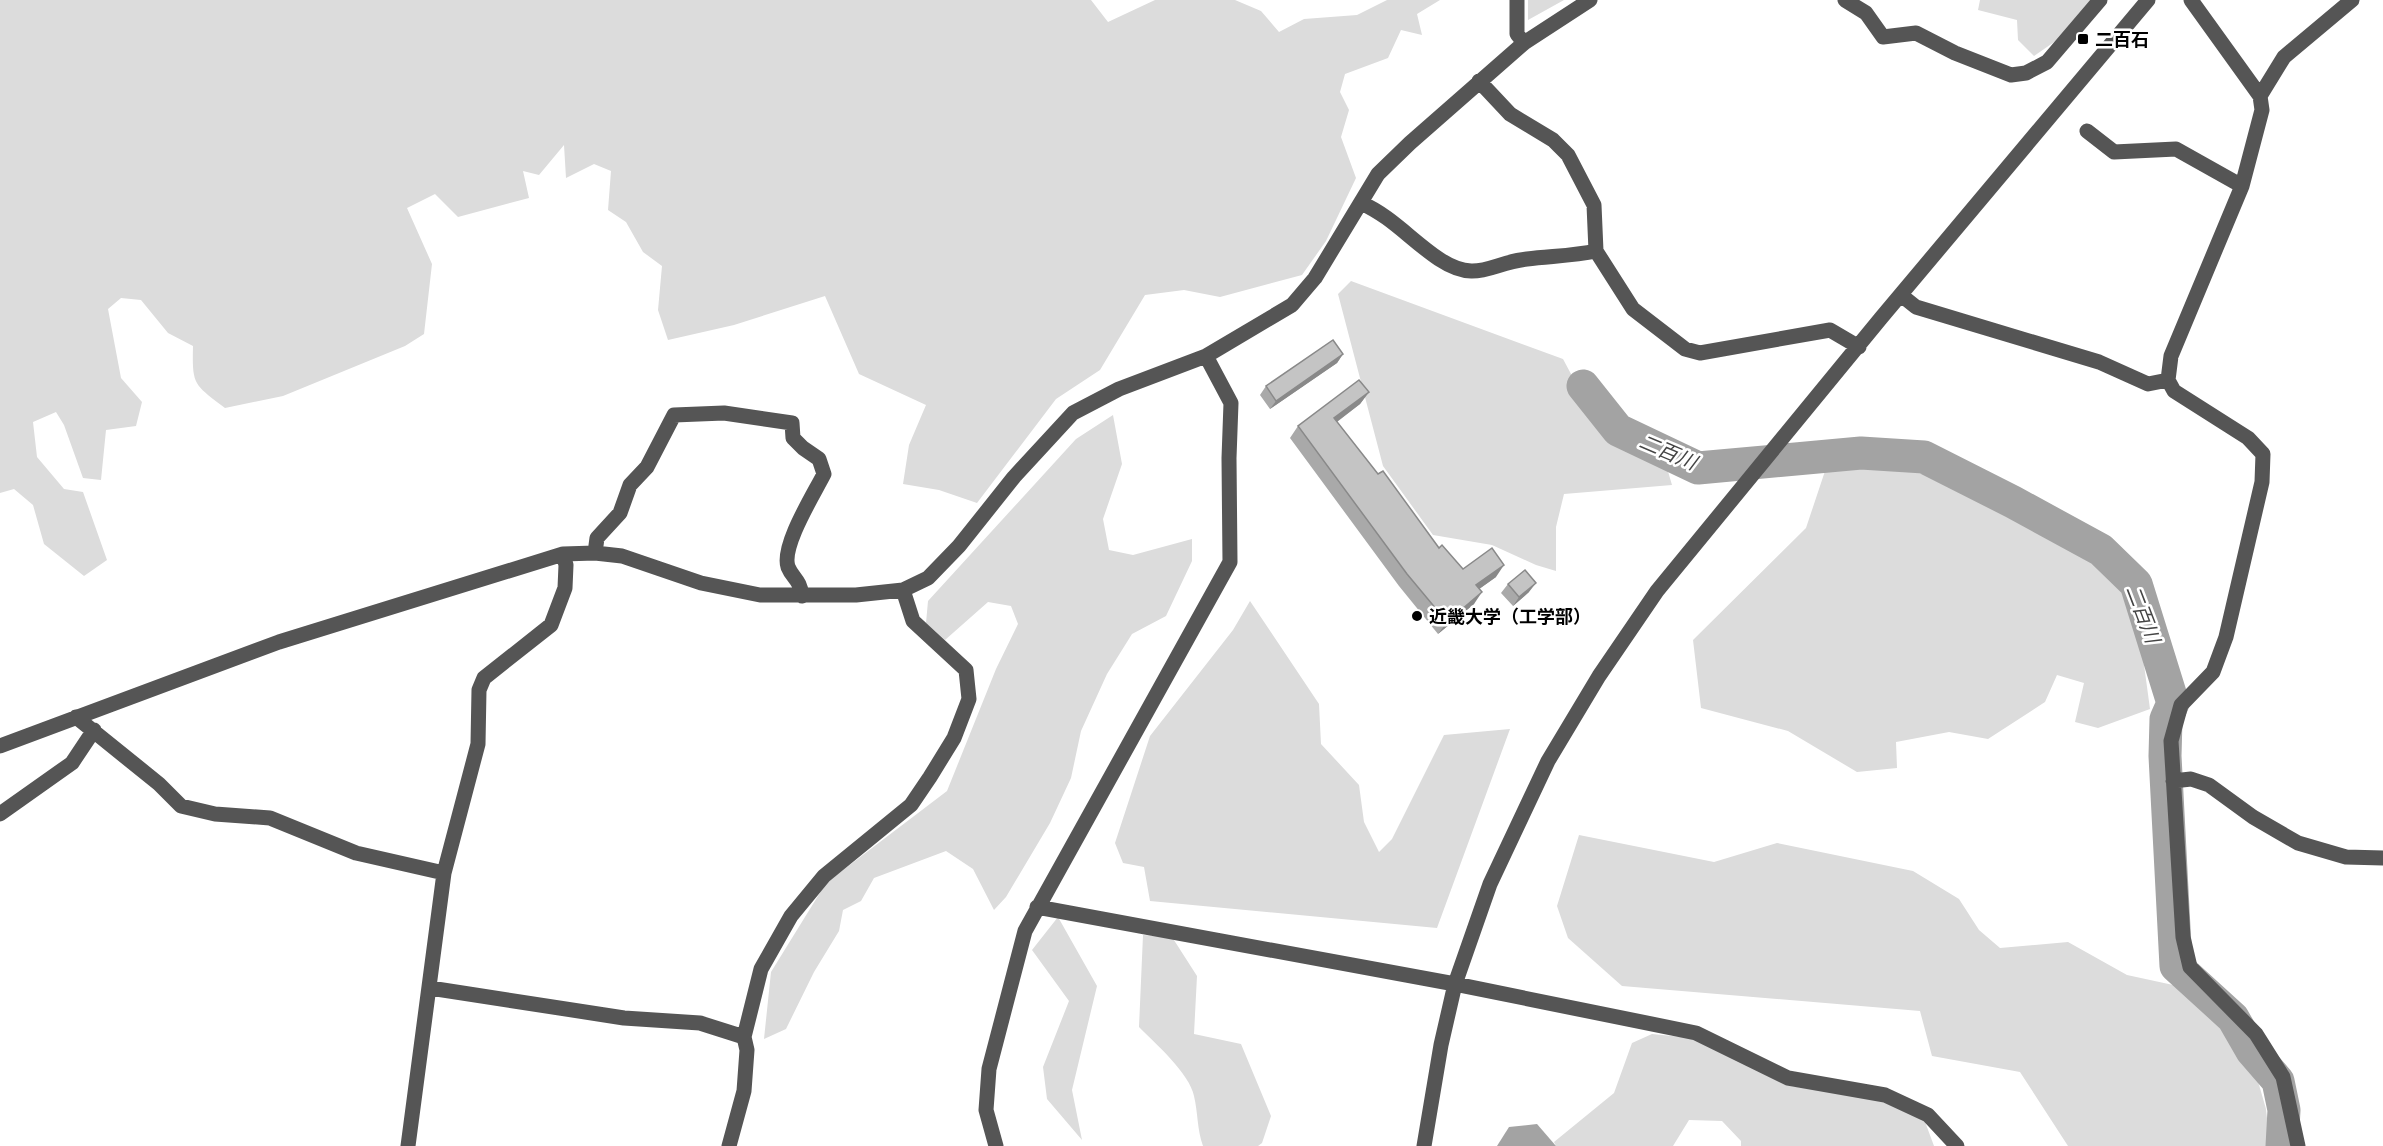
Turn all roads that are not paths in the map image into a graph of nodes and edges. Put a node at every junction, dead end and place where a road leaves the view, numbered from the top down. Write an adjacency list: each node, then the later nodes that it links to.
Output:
1 (1517, 0): 8 (street)
2 (1590, 0): 8 (street)
3 (1845, 0): 4 (street)
4 (2100, 0)
5 (2148, 0): 15 (street)
6 (2191, 0): 10 (street)
7 (2352, 0): 10 (street)
8 (1524, 42): 9 (street)
9 (1479, 81): 13 (street); 14 (street)
10 (2260, 96): 12 (street)
11 (2086, 131): 12 (street)
12 (2242, 186): 18 (street)
13 (1360, 203): 14 (street); 17 (street)
14 (1596, 251): 16 (street)
15 (1901, 295): 16 (street); 18 (street)
16 (1858, 347): 31 (street)
17 (1206, 356): 21 (street); 30 (street)
18 (2168, 380): 26 (street)
19 (595, 553): 20 (street); 22 (street); 22 (street)
20 (563, 554): 23 (street); 29 (street)
21 (903, 590): 22 (street); 33 (street)
22 (802, 596)
23 (76, 717): 24 (street); 25 (street)
24 (94, 730): 27 (street); 29 (street)
25 (0, 746)
26 (2173, 780): 28 (street); 39 (street)
27 (0, 814)
28 (2383, 858)
29 (444, 873): 32 (street)
30 (1037, 907): 31 (street); 36 (street)
31 (1455, 984): 37 (street); 38 (street)
32 (430, 988): 33 (street); 34 (street)
33 (744, 1037): 35 (street)
34 (408, 1146)
35 (729, 1146)
36 (996, 1146)
37 (1424, 1146)
38 (1957, 1146)
39 (2298, 1146)

